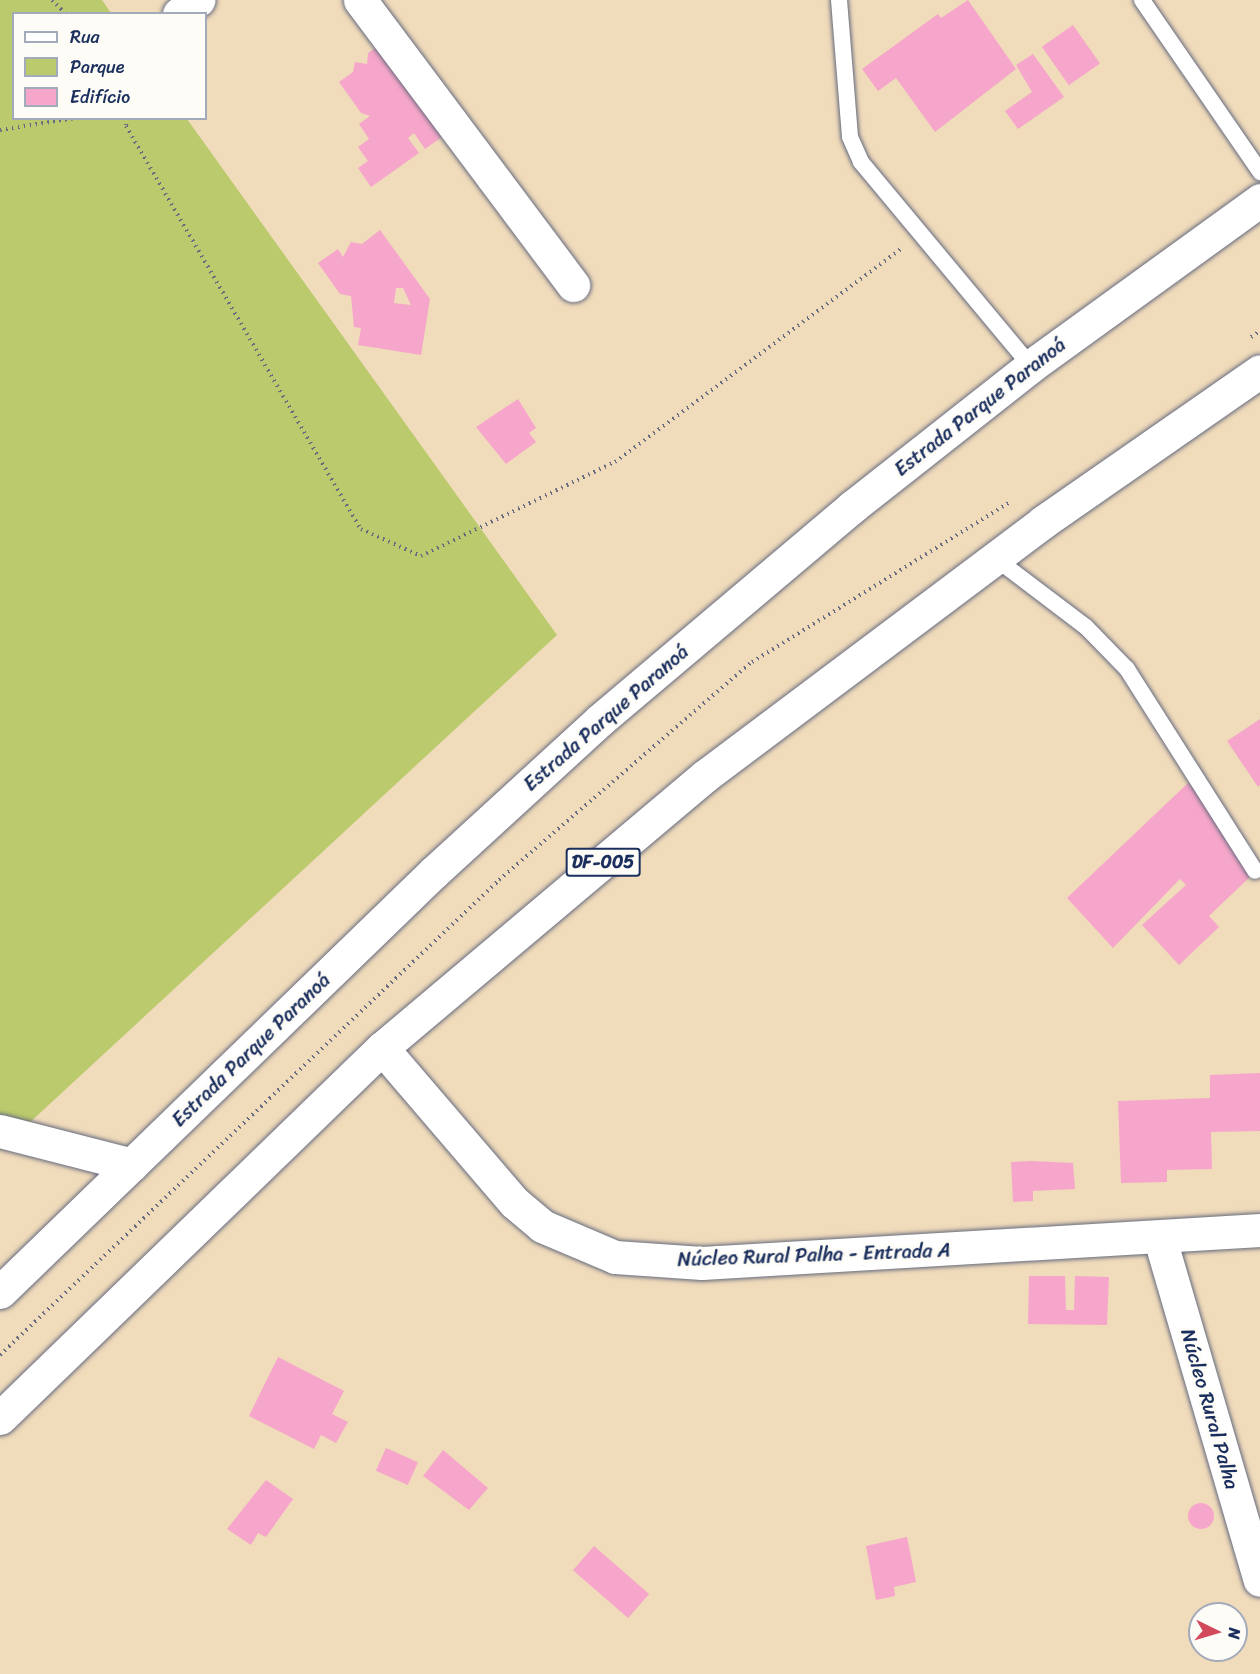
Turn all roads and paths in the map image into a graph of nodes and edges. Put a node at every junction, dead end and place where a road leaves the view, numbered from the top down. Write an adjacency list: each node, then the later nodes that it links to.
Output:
1 (52, 0): 6 (path)
2 (198, 0): 7 (main road)
3 (360, 0): 14 (main road)
4 (839, 0): 13 (lane)
5 (1142, 0): 11 (lane)
6 (64, 12)
7 (182, 12)
8 (62, 120): 10 (path)
9 (127, 120): 13 (path)
10 (0, 130)
11 (1260, 172)
12 (1260, 200): 15 (main road, Estrada Parque Paranoá)
13 (921, 235): 15 (lane)
14 (573, 285)
15 (1031, 366): 21 (main road, Estrada Parque Paranoá)
16 (1260, 371): 17 (main road, DF-005)
17 (995, 558): 18 (lane); 19 (main road, DF-005)
18 (1256, 871)
19 (382, 1048): 23 (main road, Núcleo Rural Palha - Entrada A); 25 (main road, DF-005)
20 (0, 1131): 21 (main road)
21 (132, 1165): 24 (main road, Estrada Parque Paranoá)
22 (1260, 1230): 23 (main road, Núcleo Rural Palha - Entrada A)
23 (1160, 1239): 26 (main road, Núcleo Rural Palha)
24 (0, 1292)
25 (0, 1418)
26 (1260, 1580)

